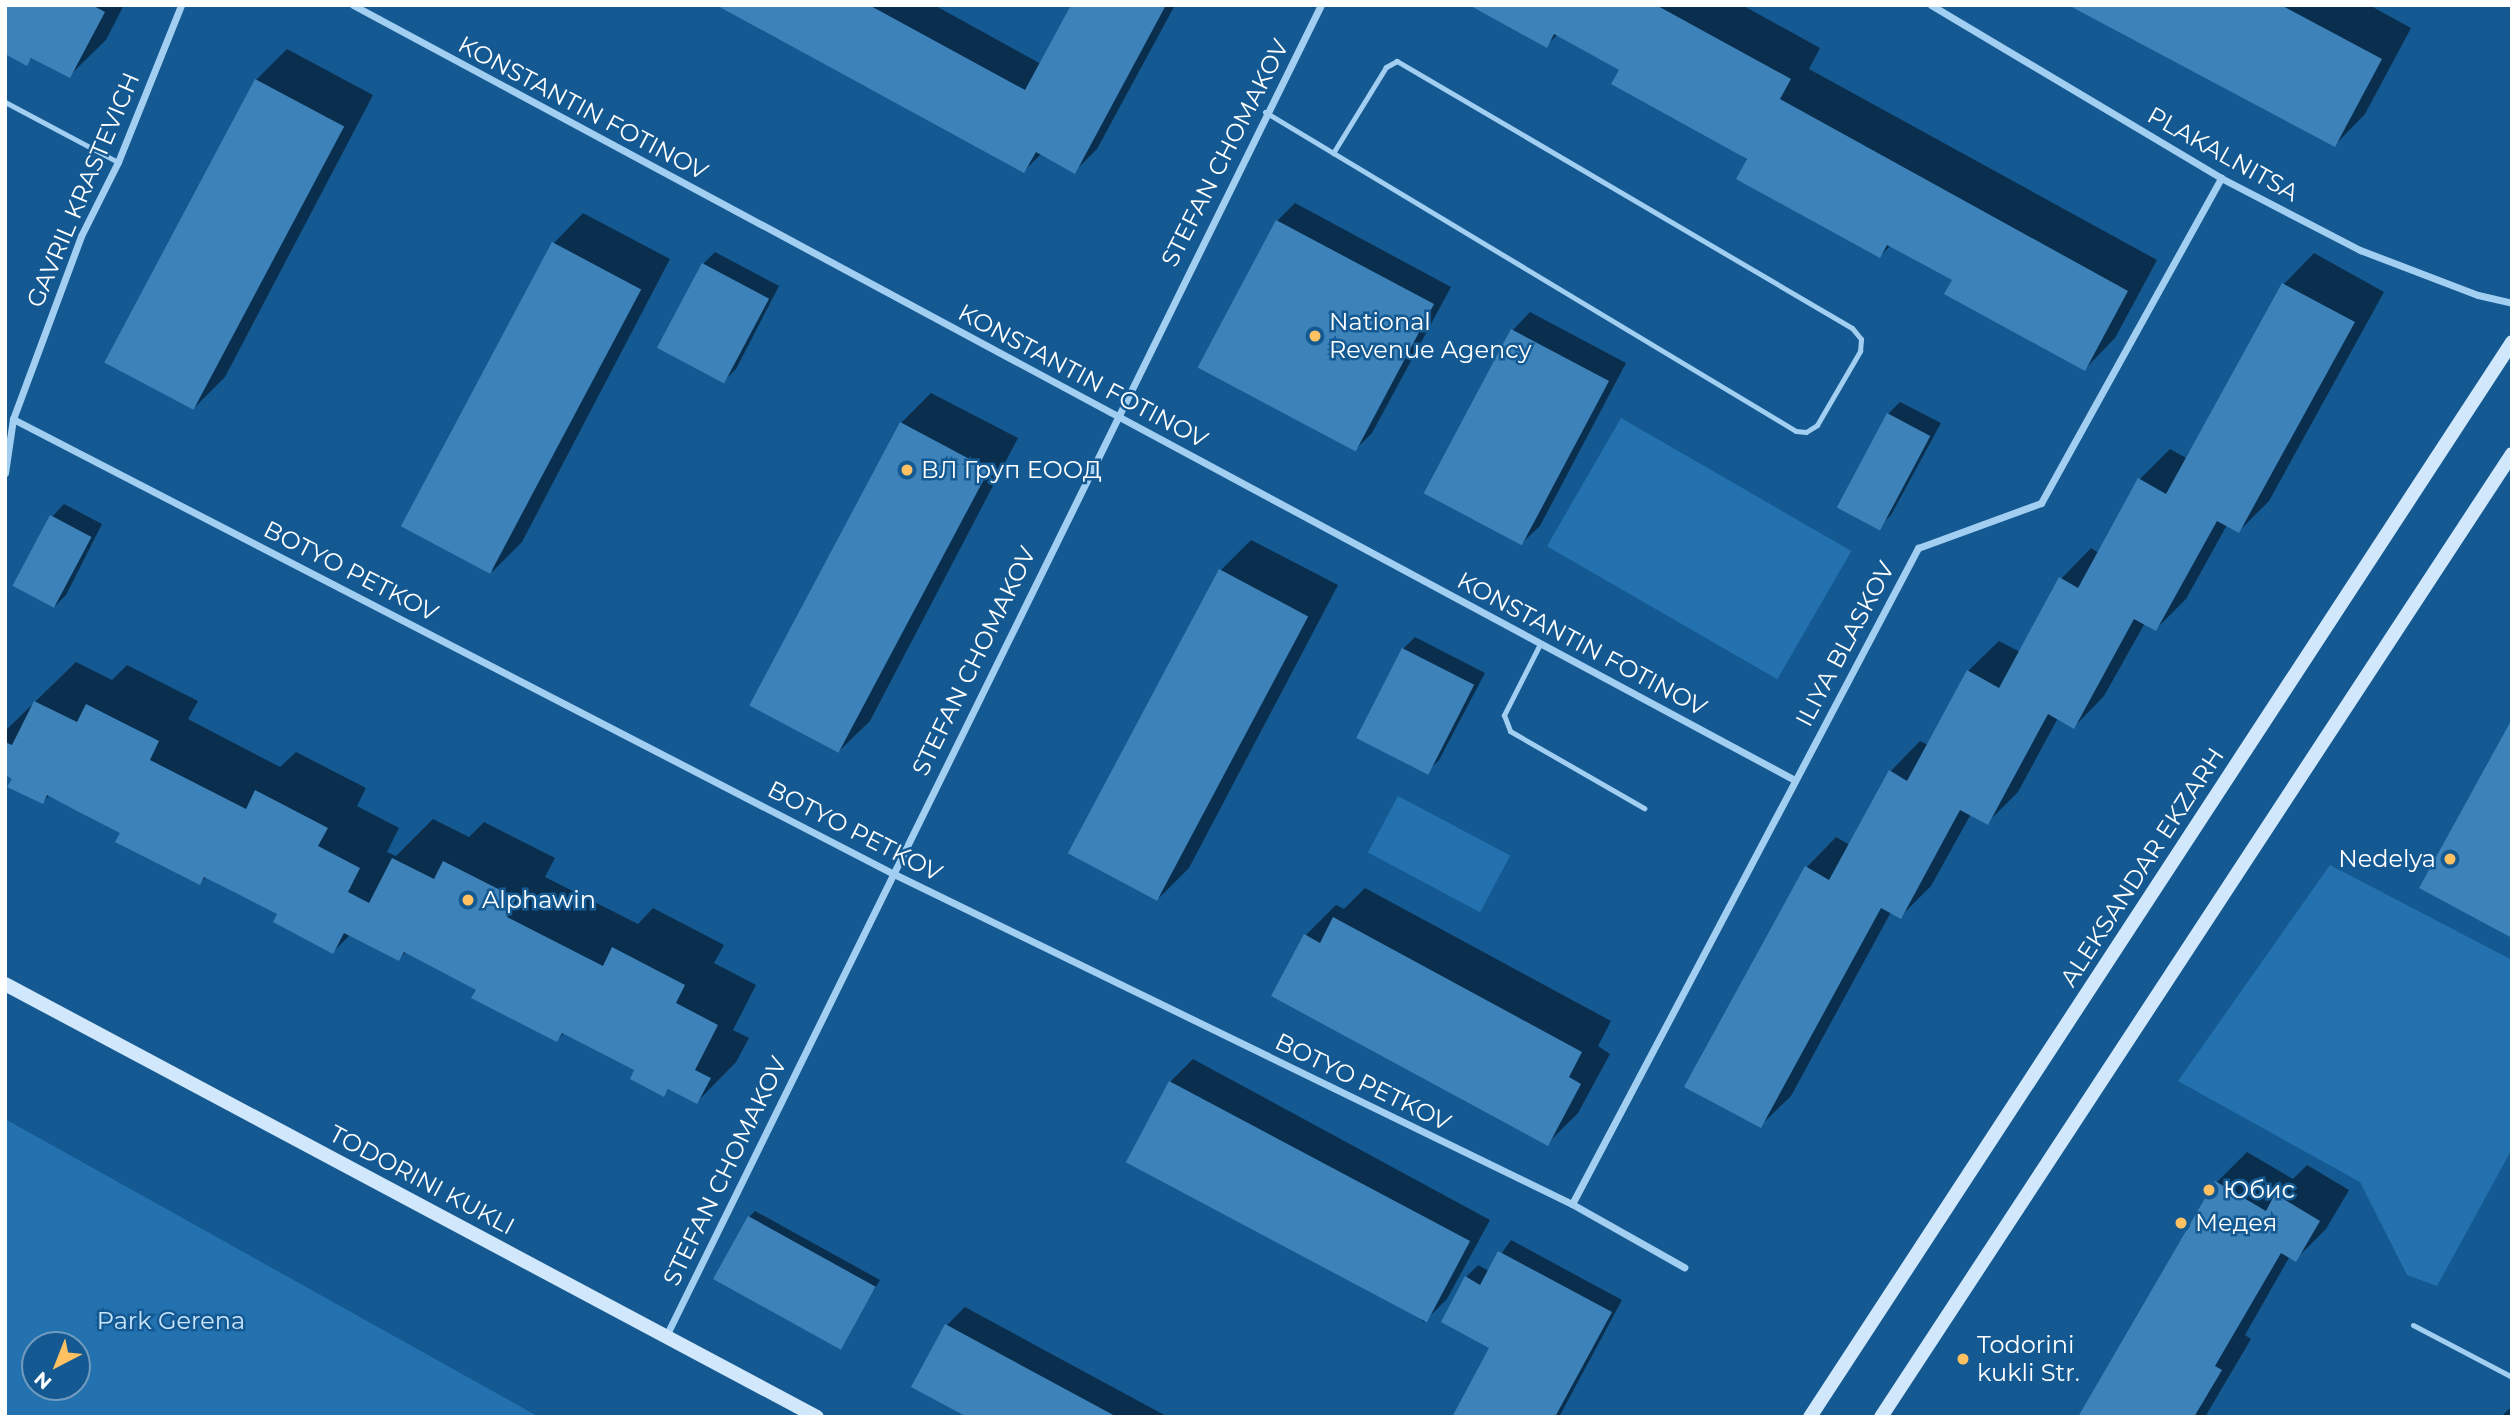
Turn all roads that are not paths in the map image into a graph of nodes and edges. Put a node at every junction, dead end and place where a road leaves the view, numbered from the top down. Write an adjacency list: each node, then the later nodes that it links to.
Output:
1 (181, 5): 8 (street, GAVRIL KRASTEVICH)
2 (353, 5): 12 (street, KONSTANTIN FOTINOV)
3 (1321, 5): 6 (street, STEFAN CHOMAKOV)
4 (1931, 5): 9 (street, PLAKALNITSA)
5 (5, 103): 8 (lane)
6 (1265, 112): 7 (lane); 12 (street, STEFAN CHOMAKOV)
7 (1333, 153): 7 (lane)
8 (118, 162): 13 (street, GAVRIL KRASTEVICH)
9 (2221, 178): 10 (street, PLAKALNITSA); 17 (street, ILIYA BLASKOV)
10 (2512, 303)
11 (2512, 342): 27 (street, ALEKSANDAR EKZARH)
12 (1116, 416): 16 (street, KONSTANTIN FOTINOV); 19 (street, STEFAN CHOMAKOV)
13 (13, 419): 15 (street, GAVRIL KRASTEVICH); 19 (street, BOTYO PETKOV)
14 (2512, 454): 28 (street)
15 (5, 473)
16 (1540, 643): 17 (street, KONSTANTIN FOTINOV); 18 (lane)
17 (1795, 780): 21 (street, ILIYA BLASKOV)
18 (1644, 808)
19 (892, 873): 21 (street, BOTYO PETKOV); 24 (street, STEFAN CHOMAKOV)
20 (5, 984): 24 (street, TODORINI KUKLI)
21 (1572, 1204): 22 (street, BOTYO PETKOV)
22 (1684, 1267)
23 (2413, 1325): 25 (lane)
24 (666, 1336): 26 (street, TODORINI KUKLI)
25 (2512, 1377)
26 (817, 1417)
27 (1810, 1417)
28 (1881, 1417)

